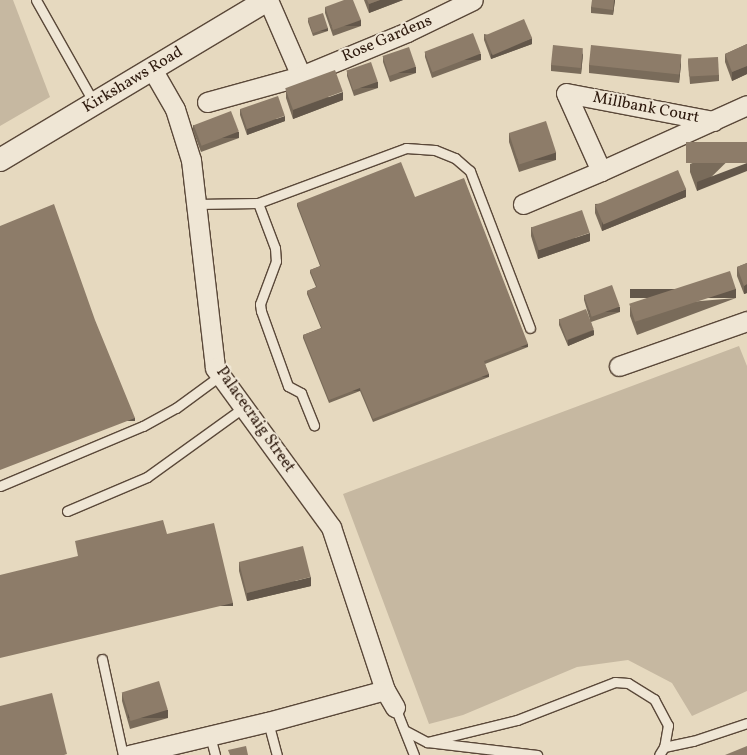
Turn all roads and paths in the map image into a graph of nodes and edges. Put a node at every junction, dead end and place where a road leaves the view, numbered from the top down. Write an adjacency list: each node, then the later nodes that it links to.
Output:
1 (36, 0): 7 (lane)
2 (268, 0): 4 (street, Kirkshaws Road); 5 (street)
3 (473, 0): 5 (street, Rose Gardens)
4 (152, 69): 7 (street, Kirkshaws Road); 13 (street, Palacecraig Street)
5 (301, 76): 6 (street, Rose Gardens)
6 (207, 102)
7 (94, 103): 10 (street, Kirkshaws Road)
8 (747, 105): 9 (street)
9 (713, 121): 11 (street, Millbank Court); 11 (street, Millbank Court)
10 (0, 160)
11 (601, 171): 14 (street, Millbank Court)
12 (258, 203): 13 (lane); 16 (lane); 20 (lane)
13 (196, 204): 18 (street, Palacecraig Street)
14 (523, 204)
15 (747, 321): 17 (street)
16 (530, 328)
17 (619, 366)
18 (221, 375): 19 (street, Palacecraig Street); 21 (lane)
19 (244, 407): 22 (lane); 24 (street, Palacecraig Street)
20 (314, 425)
21 (0, 486)
22 (67, 511)
23 (102, 659): 32 (lane)
24 (385, 690): 25 (street, Palacecraig Street); 26 (street)
25 (395, 707): 28 (lane)
26 (268, 722): 29 (street); 35 (lane)
27 (747, 723): 31 (lane)
28 (406, 732): 30 (lane); 36 (lane)
29 (210, 736): 33 (street); 34 (lane)
30 (427, 742): 31 (lane); 37 (lane)
31 (662, 751)
32 (123, 755)
33 (129, 755)
34 (215, 755)
35 (277, 755)
36 (414, 755)
37 (537, 755)

